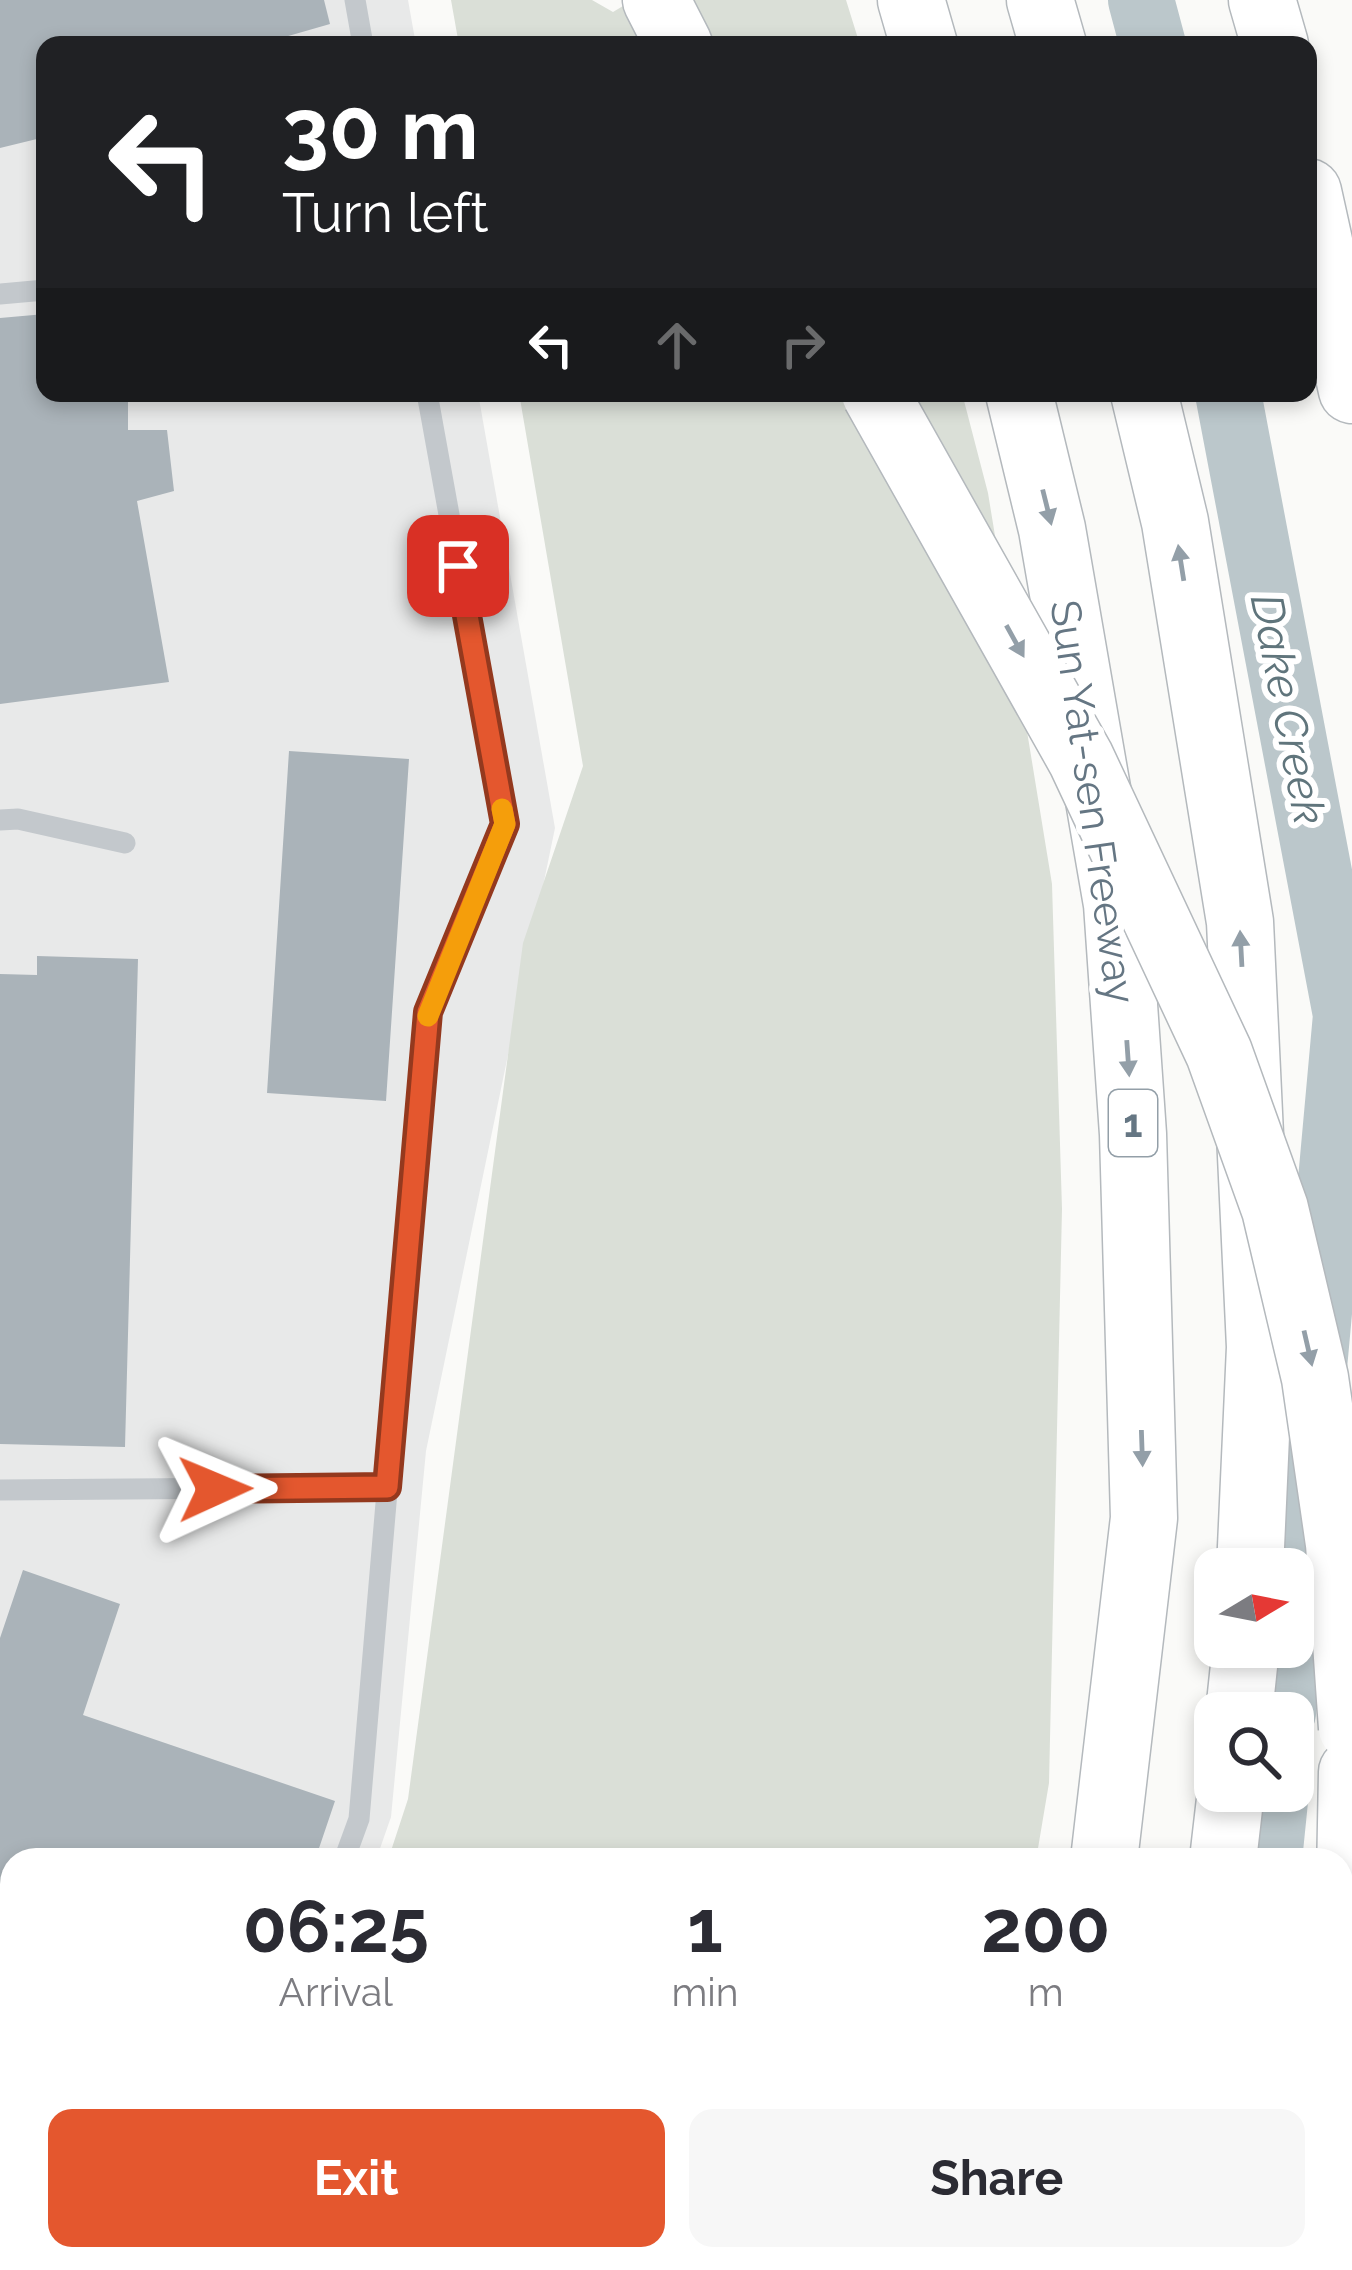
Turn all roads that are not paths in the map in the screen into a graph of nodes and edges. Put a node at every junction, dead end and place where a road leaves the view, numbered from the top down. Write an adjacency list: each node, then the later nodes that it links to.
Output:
1 (355, 0): 6 (lane)
2 (656, 0): 7 (highway)
3 (910, 0): 8 (highway)
4 (1040, 0): 9 (highway)
5 (1262, 0): 10 (highway)
6 (361, 36)
7 (674, 36)
8 (921, 36)
9 (1050, 36)
10 (1272, 36)
11 (1317, 232): 14 (highway)
12 (36, 291): 13 (lane)
13 (0, 294)
14 (1352, 390)
15 (429, 402): 21 (lane)
16 (880, 402): 24 (highway, one-way to 24, bridge)
17 (1021, 402): 28 (highway, Sun Yat-sen Freeway / 1, one-way to 28)
18 (1146, 402): 23 (highway, one-way to 18)
19 (0, 820): 20 (lane)
20 (125, 843)
21 (387, 1487): 22 (lane); 27 (lane)
22 (0, 1490)
23 (1251, 1548)
24 (1352, 1728)
25 (1352, 1772): 30 (highway)
26 (1229, 1812): 29 (highway)
27 (348, 1848)
28 (1105, 1848)
29 (1224, 1848)
30 (1351, 1848)

